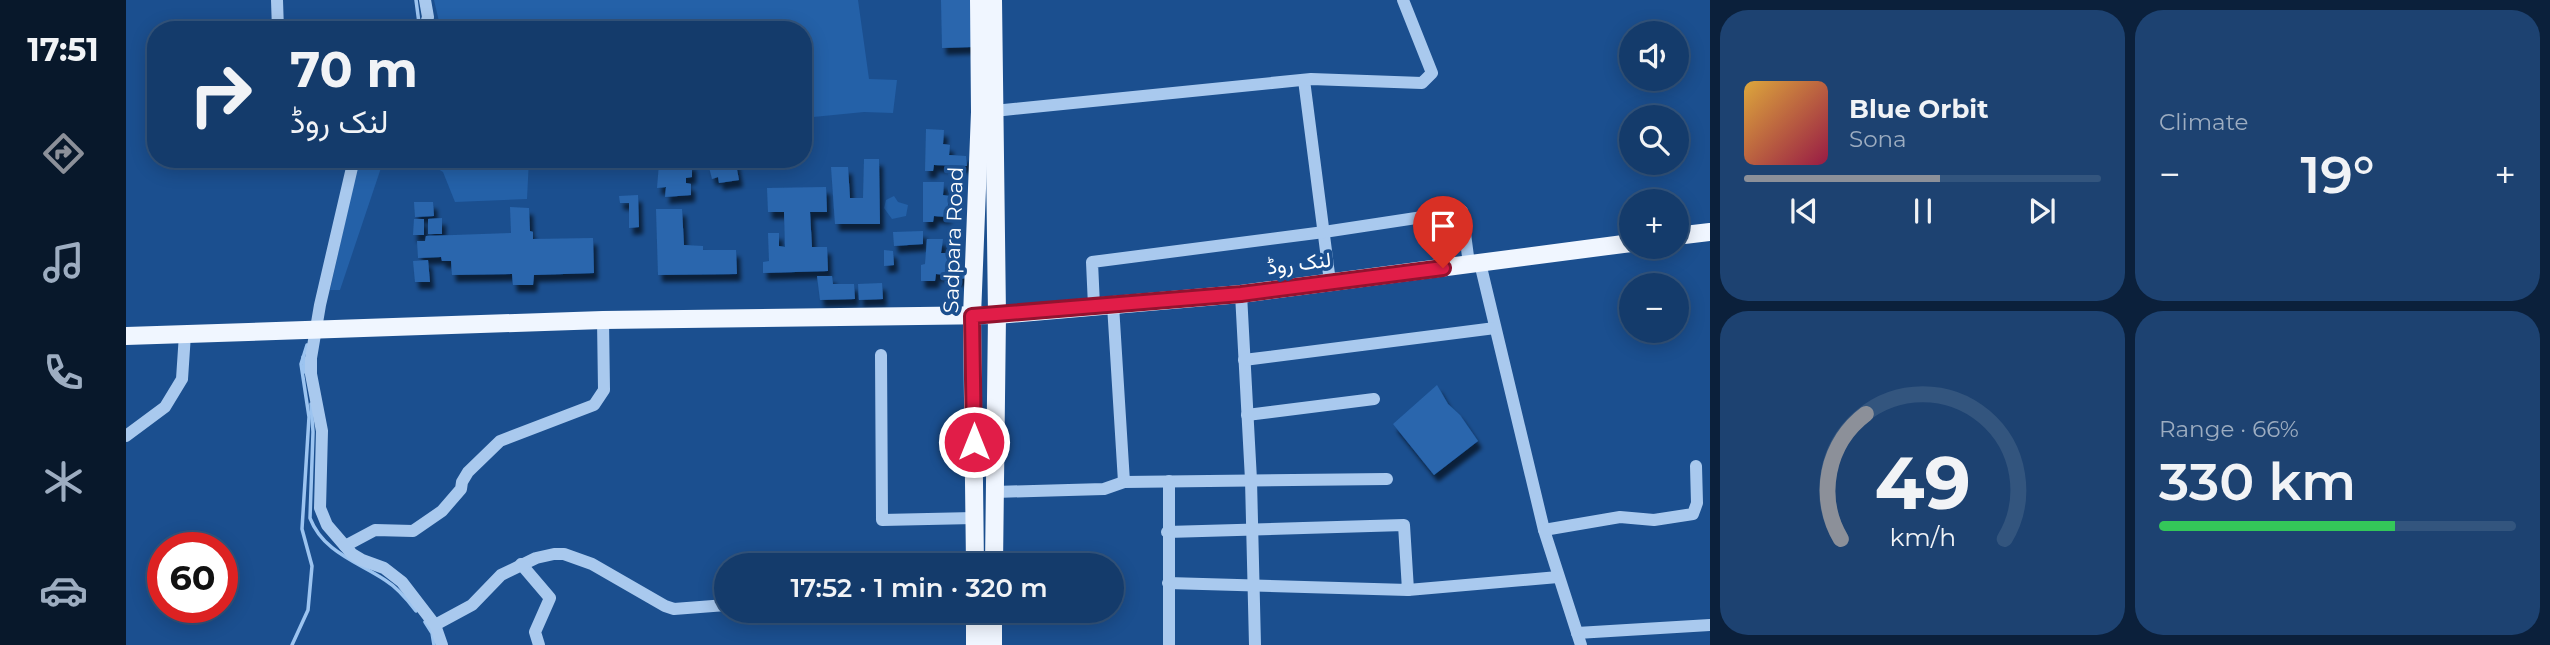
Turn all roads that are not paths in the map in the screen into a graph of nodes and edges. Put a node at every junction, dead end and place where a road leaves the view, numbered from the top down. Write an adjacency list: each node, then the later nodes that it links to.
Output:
1 (277, 0): 6 (street)
2 (425, 0): 7 (street)
3 (979, 0): 21 (main road, Sadpara Road)
4 (993, 0): 9 (main road, Sadpara Road)
5 (1404, 0): 8 (street)
6 (278, 21)
7 (427, 21)
8 (1304, 80): 9 (street); 11 (street)
9 (994, 110): 20 (main road, Sadpara Road)
10 (352, 168): 24 (street)
11 (1324, 232): 15 (street); 16 (street); 19 (street)
12 (1710, 232): 13 (main road)
13 (1689, 234)
14 (1619, 245): 15 (main road, لنک روڈ)
15 (1475, 263): 16 (main road, لنک روڈ); 23 (street)
16 (1330, 282): 17 (main road, لنک روڈ)
17 (1241, 294): 18 (main road, لنک روڈ); 28 (street)
18 (1113, 305): 19 (main road, لنک روڈ); 36 (street)
19 (1094, 306): 20 (main road, لنک روڈ)
20 (997, 315): 21 (main road, لنک روڈ); 37 (main road, Sadpara Road)
21 (972, 316): 22 (main road, لنک روڈ); 38 (main road, Sadpara Road)
22 (603, 320): 24 (main road, لنک روڈ); 42 (street)
23 (1495, 328): 28 (street); 40 (street)
24 (316, 330): 25 (main road, لنک روڈ); 42 (street)
25 (185, 334): 26 (main road, لنک روڈ); 31 (street)
26 (126, 336)
27 (881, 355): 38 (street)
28 (1244, 360): 30 (street)
29 (1374, 399): 30 (street)
30 (1247, 415): 34 (street)
31 (126, 436)
32 (1696, 466): 40 (street)
33 (1387, 479): 34 (street)
34 (1251, 480): 35 (street); 39 (street)
35 (1169, 481): 36 (street); 41 (street)
36 (1124, 482): 37 (street)
37 (995, 492): 44 (main road, Sadpara Road)
38 (974, 518): 43 (main road, Sadpara Road)
39 (1251, 530): 41 (street); 48 (street); 49 (street)
40 (1544, 530): 46 (street)
41 (1167, 532): 47 (street)
42 (345, 546): 53 (street)
43 (975, 553)
44 (994, 553)
45 (521, 564): 50 (street); 53 (street); 57 (street)
46 (1558, 577): 49 (street); 55 (street)
47 (1168, 583): 48 (street); 60 (street)
48 (1252, 585): 49 (street); 61 (street)
49 (1408, 590)
50 (714, 606)
51 (975, 623): 58 (main road)
52 (993, 623): 59 (main road)
53 (435, 625): 56 (street)
54 (1710, 625): 55 (street)
55 (1579, 639)
56 (442, 645)
57 (539, 645)
58 (975, 645)
59 (993, 645)
60 (1169, 645)
61 (1255, 645)

